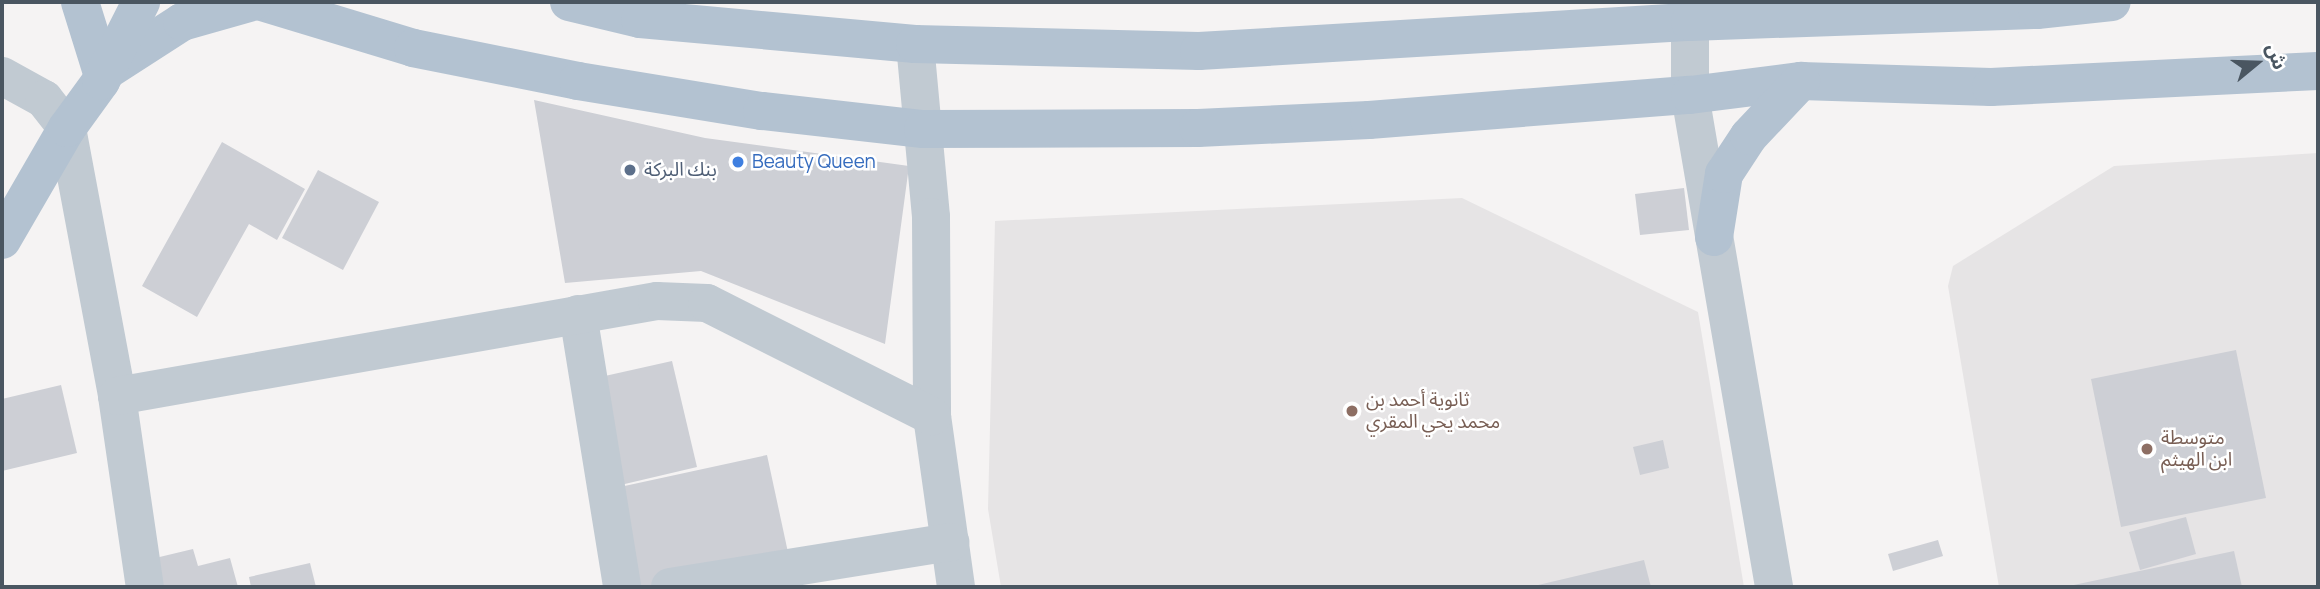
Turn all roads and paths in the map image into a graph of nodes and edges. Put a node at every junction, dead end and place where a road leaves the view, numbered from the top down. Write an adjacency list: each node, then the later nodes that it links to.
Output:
1 (80, 2): 10 (main road)
2 (141, 2): 10 (main road)
3 (252, 2): 10 (main road)
4 (262, 2): 15 (main road)
5 (569, 2): 8 (main road)
6 (2112, 2): 7 (main road)
7 (1688, 9): 8 (main road); 13 (street)
8 (915, 44): 15 (street)
9 (2318, 71): 12 (main road)
10 (105, 74): 14 (main road)
11 (2, 76): 14 (street)
12 (1801, 81): 13 (main road); 16 (main road)
13 (1690, 95): 15 (main road); 16 (street)
14 (67, 128): 17 (main road); 19 (street)
15 (923, 130): 20 (street)
16 (1714, 237): 26 (street)
17 (2, 240)
18 (578, 314): 19 (street); 20 (street); 23 (street)
19 (117, 396): 22 (street)
20 (932, 416): 21 (street)
21 (950, 542): 24 (street); 25 (street)
22 (145, 587)
23 (622, 587)
24 (670, 587)
25 (956, 587)
26 (1774, 587)

